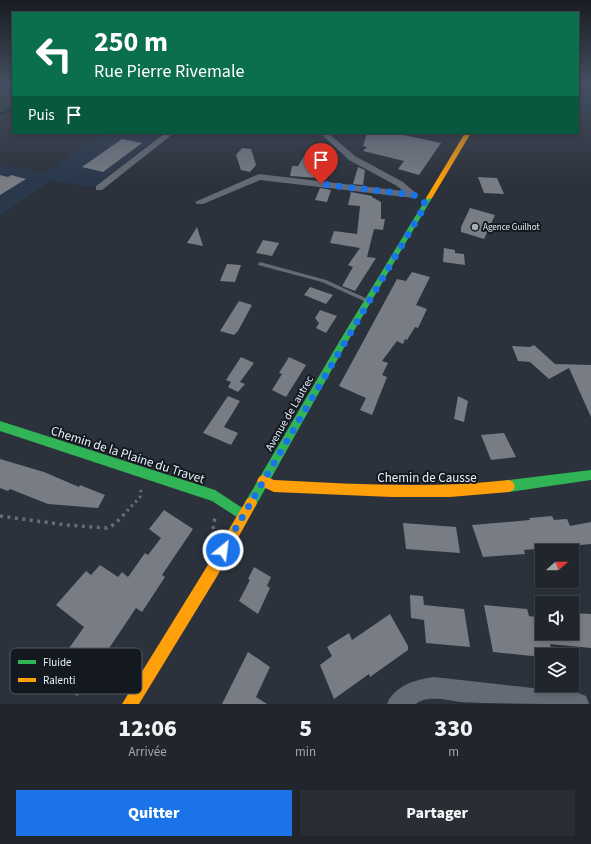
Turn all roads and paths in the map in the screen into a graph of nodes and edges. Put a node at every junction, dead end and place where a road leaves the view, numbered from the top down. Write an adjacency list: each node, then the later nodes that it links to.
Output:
1 (169, 134): 4 (street)
2 (325, 134): 5 (street)
3 (467, 134): 7 (main road, Avenue de Lautrec)
4 (99, 188)
5 (414, 195): 6 (street); 7 (street)
6 (200, 202)
7 (426, 204): 9 (main road, Avenue de Lautrec)
8 (260, 264): 9 (lane)
9 (368, 301): 12 (main road, Avenue de Lautrec)
10 (0, 426): 18 (main road, Chemin de la Plaine du Travet)
11 (591, 475): 12 (main road, Chemin de Causse)
12 (263, 481): 18 (main road, Avenue de Lautrec)
13 (134, 487): 14 (path)
14 (141, 490): 15 (path); 17 (path)
15 (146, 490)
16 (214, 514): 19 (path)
17 (0, 516)
18 (243, 516): 20 (main road, Avenue de Lautrec)
19 (211, 534)
20 (142, 684)
21 (136, 694): 23 (main road, Avenue de Lautrec)
22 (539, 702): 24 (street); 25 (street)
23 (130, 704)
24 (398, 704)
25 (578, 704)

